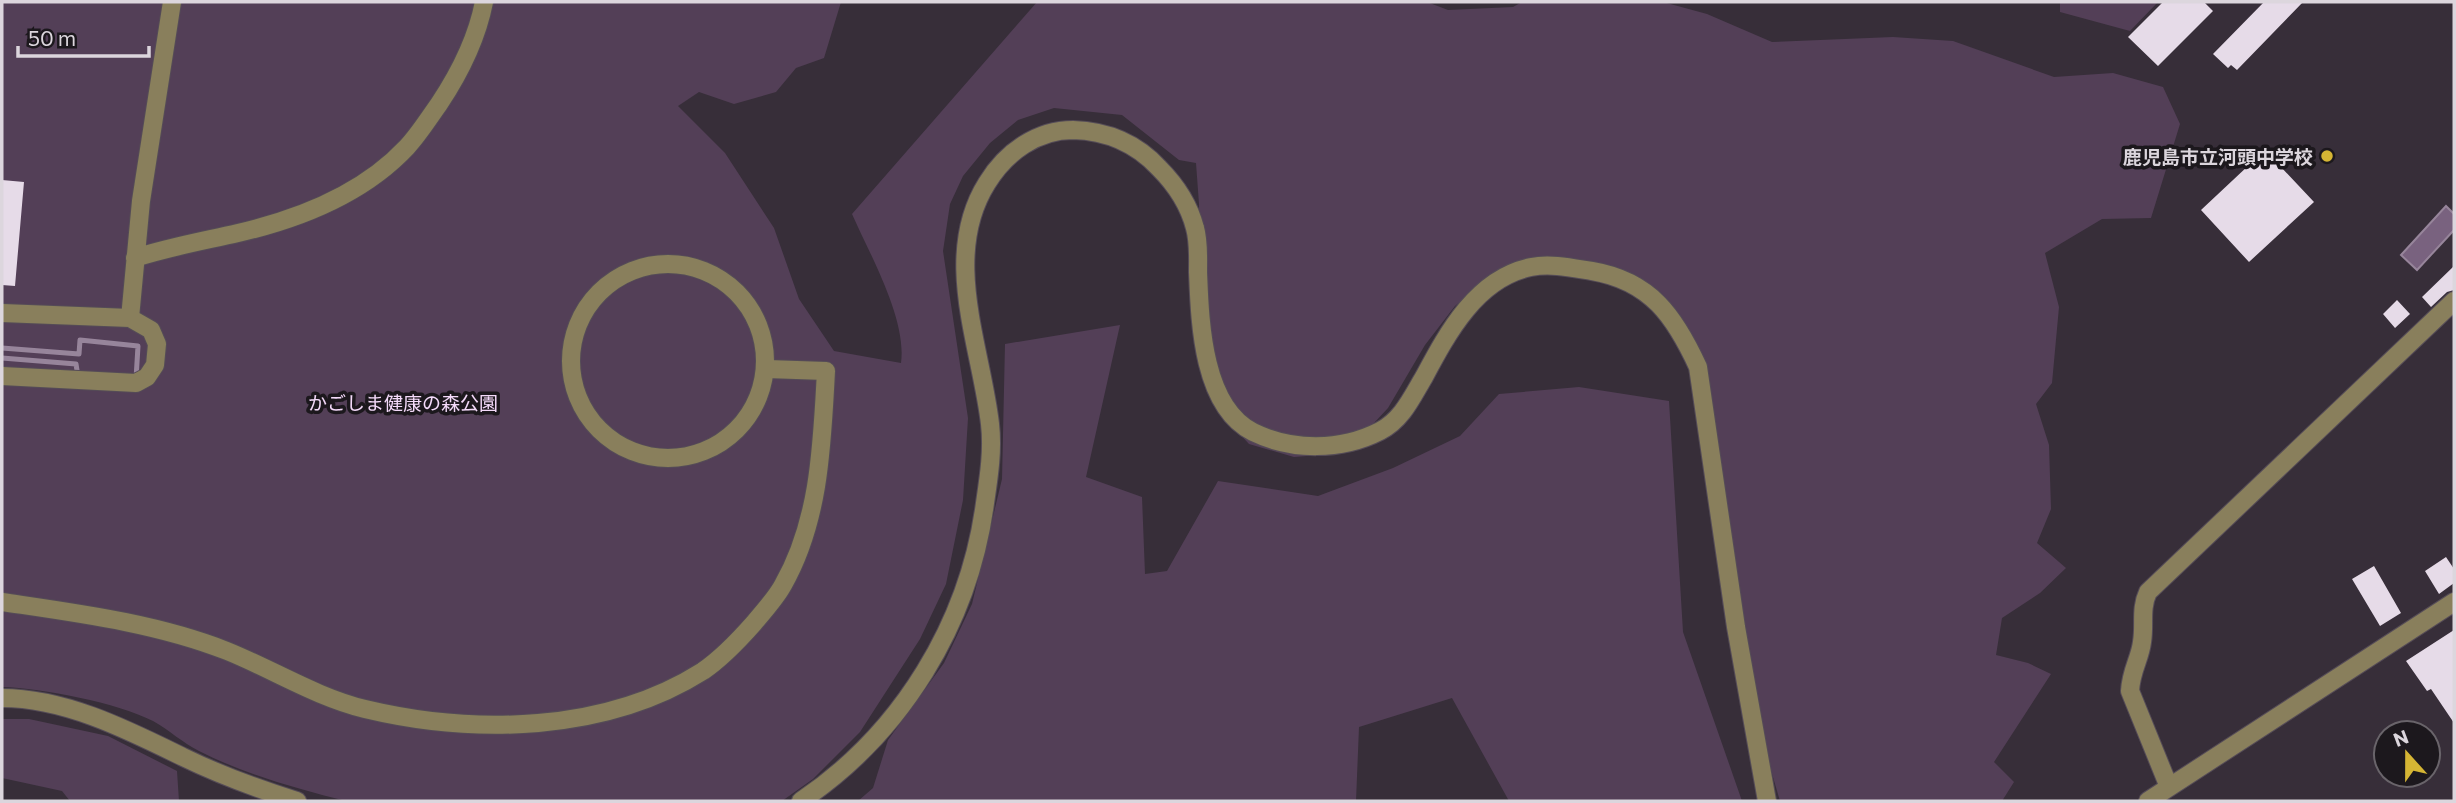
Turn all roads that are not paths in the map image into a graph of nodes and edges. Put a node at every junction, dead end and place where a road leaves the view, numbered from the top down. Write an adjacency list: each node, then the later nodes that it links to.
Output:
1 (172, 2): 3 (street)
2 (484, 2): 3 (street)
3 (135, 258): 6 (street)
4 (2454, 301): 12 (street)
5 (2, 313): 6 (street)
6 (130, 318): 8 (street)
7 (767, 369): 7 (street); 9 (street)
8 (2, 376)
9 (2, 602)
10 (2454, 602): 12 (street)
11 (2, 698): 13 (street)
12 (2169, 787): 16 (street)
13 (298, 801)
14 (801, 801): 15 (street)
15 (1767, 801)
16 (2148, 801)

